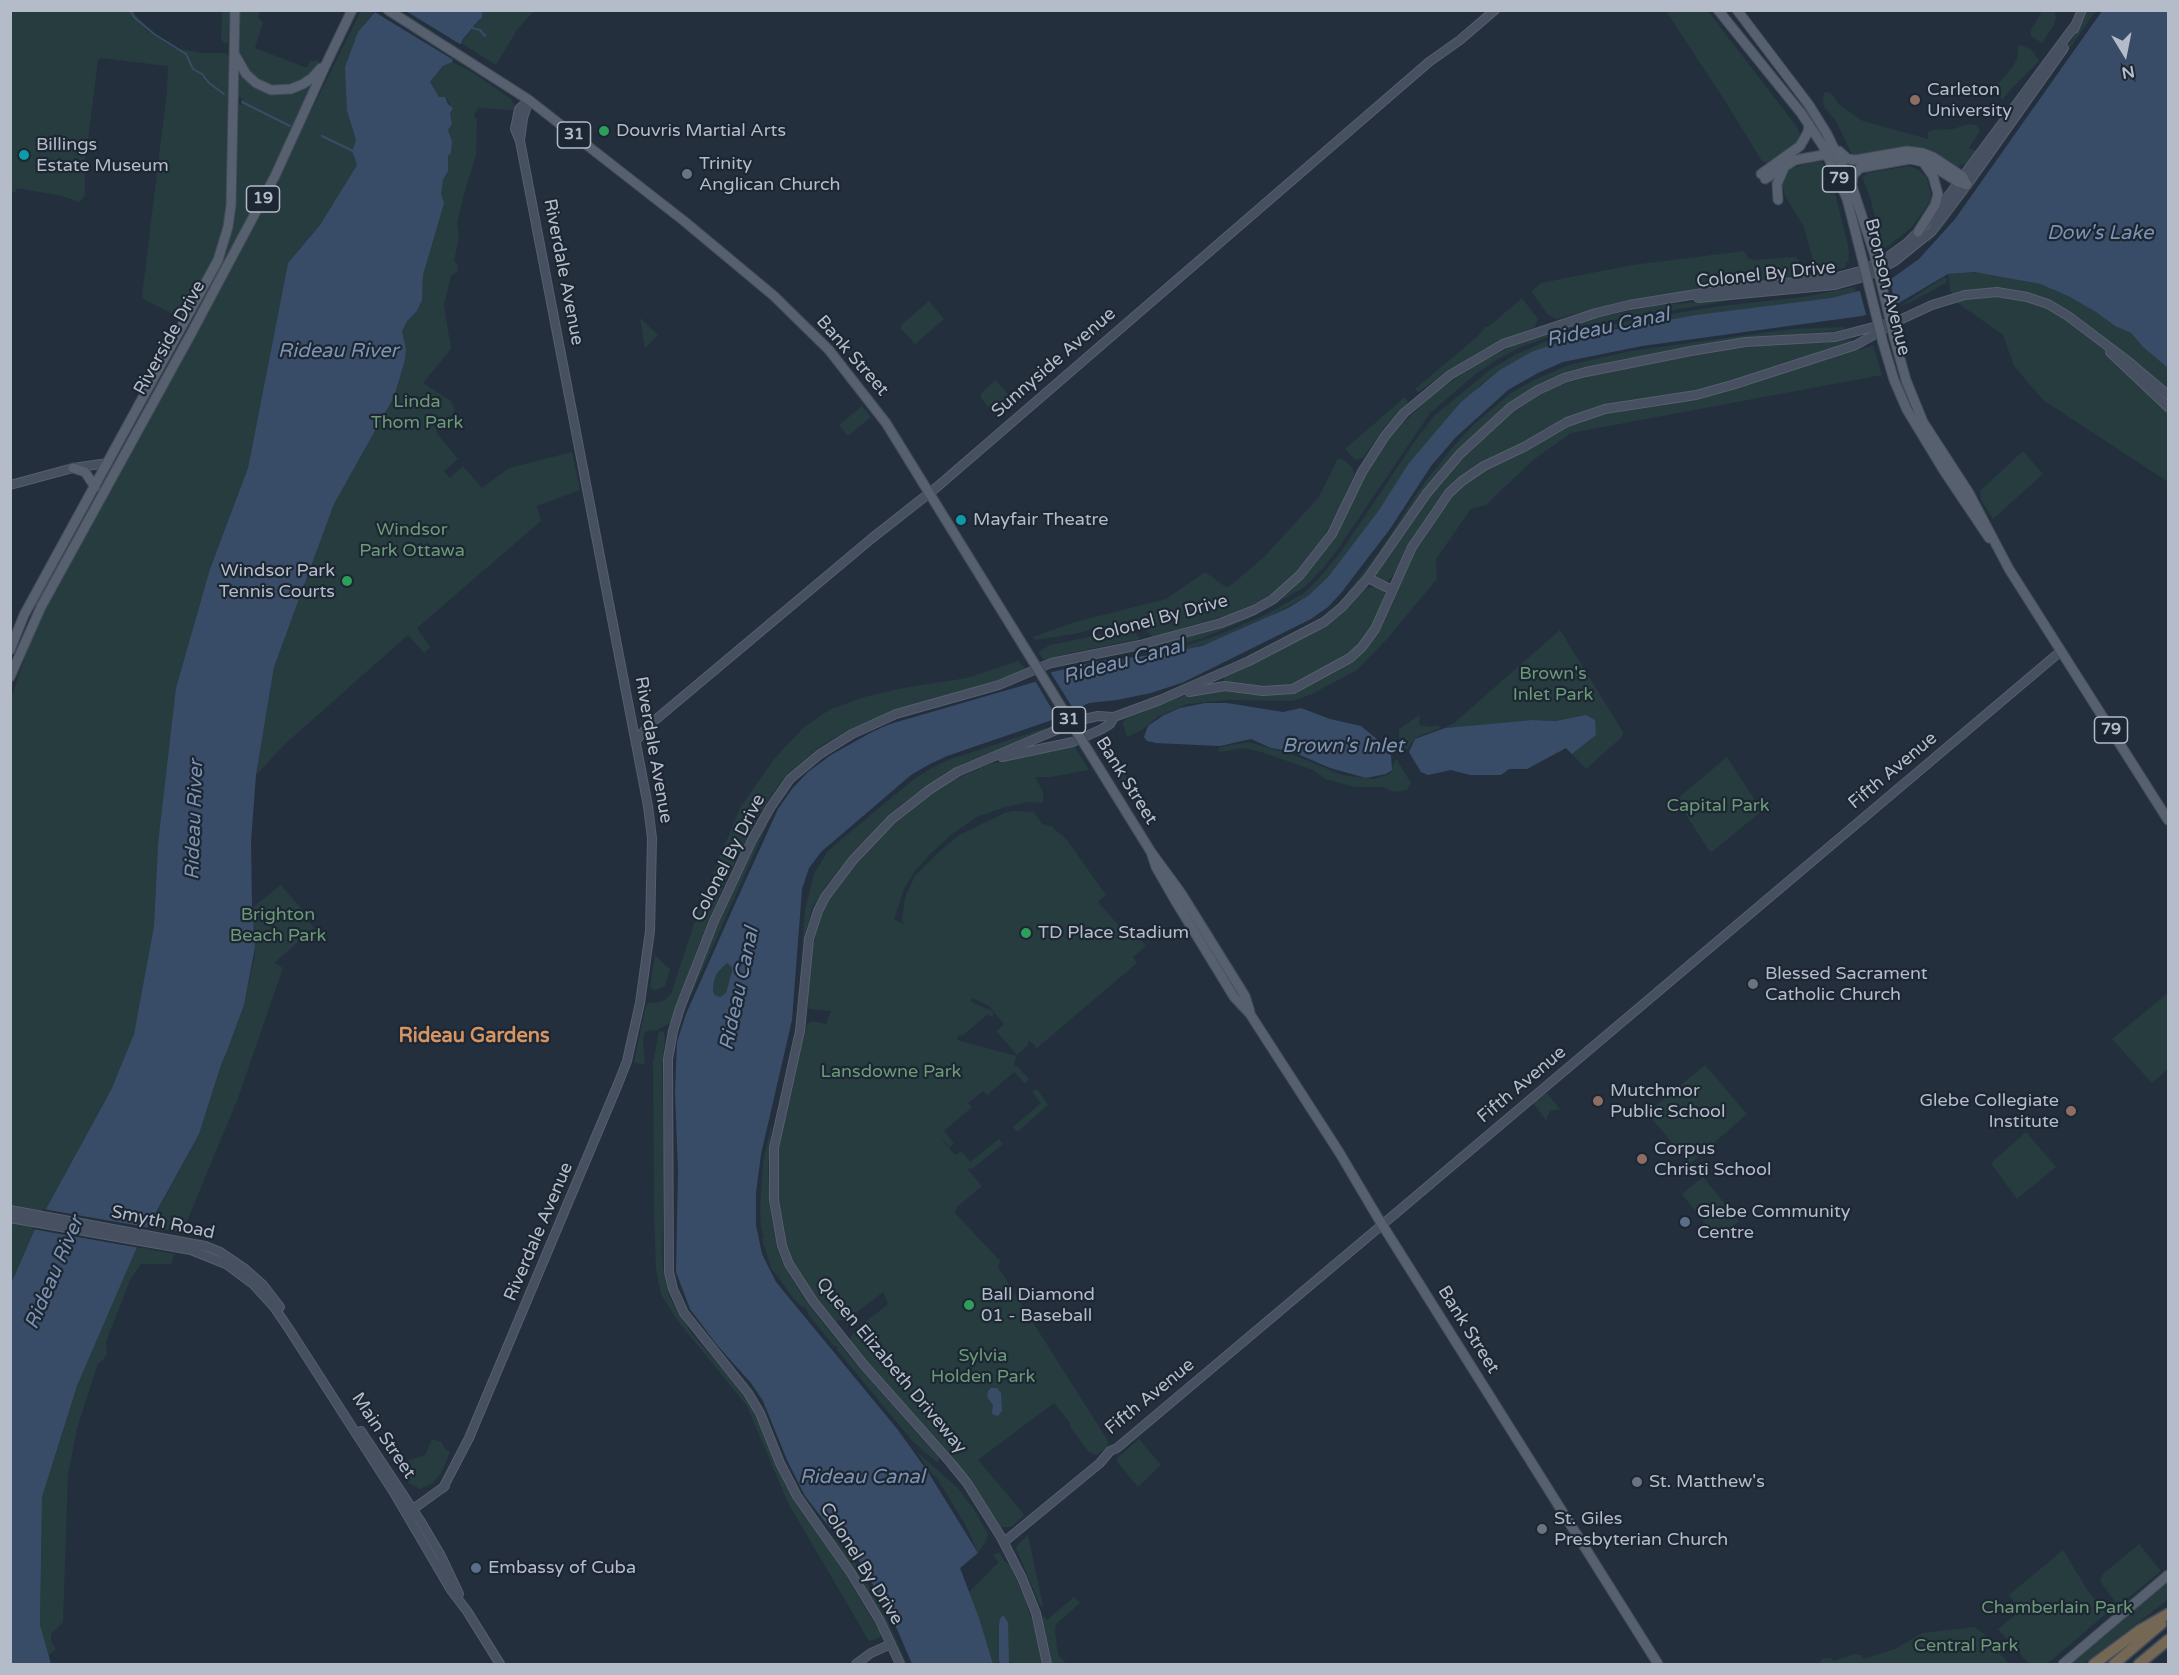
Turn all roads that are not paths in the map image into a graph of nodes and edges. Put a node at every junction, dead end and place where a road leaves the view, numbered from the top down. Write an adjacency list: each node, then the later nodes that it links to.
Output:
1 (235, 10): 8 (main road, Riverside Drive / 19)
2 (352, 10): 9 (main road, Riverside Drive / 19)
3 (388, 10): 10 (main road, Bank Street / 31)
4 (1495, 10): 28 (main road, Sunnyside Avenue)
5 (1718, 10): 11 (main road, Bronson Avenue / 79)
6 (1737, 10): 12 (main road, Bronson Avenue / 79)
7 (2082, 10): 15 (main road, Colonel By Drive)
8 (234, 53): 9 (main road); 24 (main road, Riverside Drive / 19)
9 (327, 62): 24 (main road, Riverside Drive / 19)
10 (530, 100): 28 (main road, Bank Street / 31); 37 (main road, Riverdale Avenue)
11 (1809, 124): 12 (main road, Bronson Avenue / 79); 14 (main road)
12 (1831, 151): 14 (main road); 15 (main road); 16 (main road, Bronson Avenue / 79); 29 (main road, Bronson Avenue / 79, bridge)
13 (1922, 160): 15 (main road); 16 (main road); 18 (main road)
14 (1787, 164): 17 (main road)
15 (1962, 181): 18 (main road, Colonel By Drive); 19 (main road, Colonel By Drive)
16 (1852, 186): 29 (main road, Bronson Avenue / 79, bridge)
17 (1778, 200)
18 (1918, 232): 19 (main road, Colonel By Drive)
19 (1659, 300): 51 (main road, Colonel By Drive)
20 (1897, 321): 21 (main road, Queen Elizabeth Driveway); 30 (main road, Queen Elizabeth Driveway); 31 (main road, Queen Elizabeth Driveway)
21 (2092, 334): 22 (main road, Queen Elizabeth Driveway); 23 (main road, Queen Elizabeth Driveway)
22 (2169, 395)
23 (2169, 407)
24 (112, 465): 25 (main road); 27 (main road, Riverside Drive / 19); 34 (main road, Riverside Drive / 19)
25 (73, 468): 26 (main road); 27 (main road)
26 (10, 485)
27 (94, 487): 32 (main road, Riverside Drive / 19)
28 (930, 493): 37 (main road, Sunnyside Avenue); 42 (main road, Bank Street / 31, bridge)
29 (1996, 547): 33 (main road, Bronson Avenue / 79)
30 (1368, 578): 31 (main road); 35 (main road, Queen Elizabeth Driveway)
31 (1392, 590): 35 (main road, Queen Elizabeth Driveway)
32 (10, 650)
33 (2061, 651): 39 (main road, Bronson Avenue / 79); 42 (main road, Fifth Avenue)
34 (10, 677)
35 (1160, 700): 36 (main road, Queen Elizabeth Driveway)
36 (1114, 717): 38 (main road, Queen Elizabeth Driveway); 38 (main road, Queen Elizabeth Driveway)
37 (636, 741): 46 (main road, Riverdale Avenue)
38 (987, 760): 47 (main road, Queen Elizabeth Driveway)
39 (2169, 820)
40 (10, 1210): 43 (main road, Smyth Road)
41 (10, 1218): 43 (main road, Smyth Road)
42 (1382, 1225): 47 (main road, Fifth Avenue); 56 (main road, Bank Street / 31)
43 (158, 1240): 44 (main road, Smyth Road); 45 (main road, Smyth Road)
44 (263, 1285): 46 (main road, Main Street)
45 (264, 1295): 46 (main road, Main Street)
46 (409, 1511): 52 (main road, Main Street)
47 (1004, 1542): 55 (main road, Queen Elizabeth Driveway)
48 (2169, 1575): 57 (main road)
49 (2169, 1617): 58 (highway); 59 (highway)
50 (2169, 1640): 60 (highway)
51 (891, 1644): 53 (main road); 54 (main road, Colonel By Drive)
52 (500, 1665)
53 (856, 1665)
54 (900, 1665)
55 (1047, 1665)
56 (1658, 1665)
57 (2063, 1665)
58 (2094, 1665)
59 (2114, 1665)
60 (2139, 1665)

